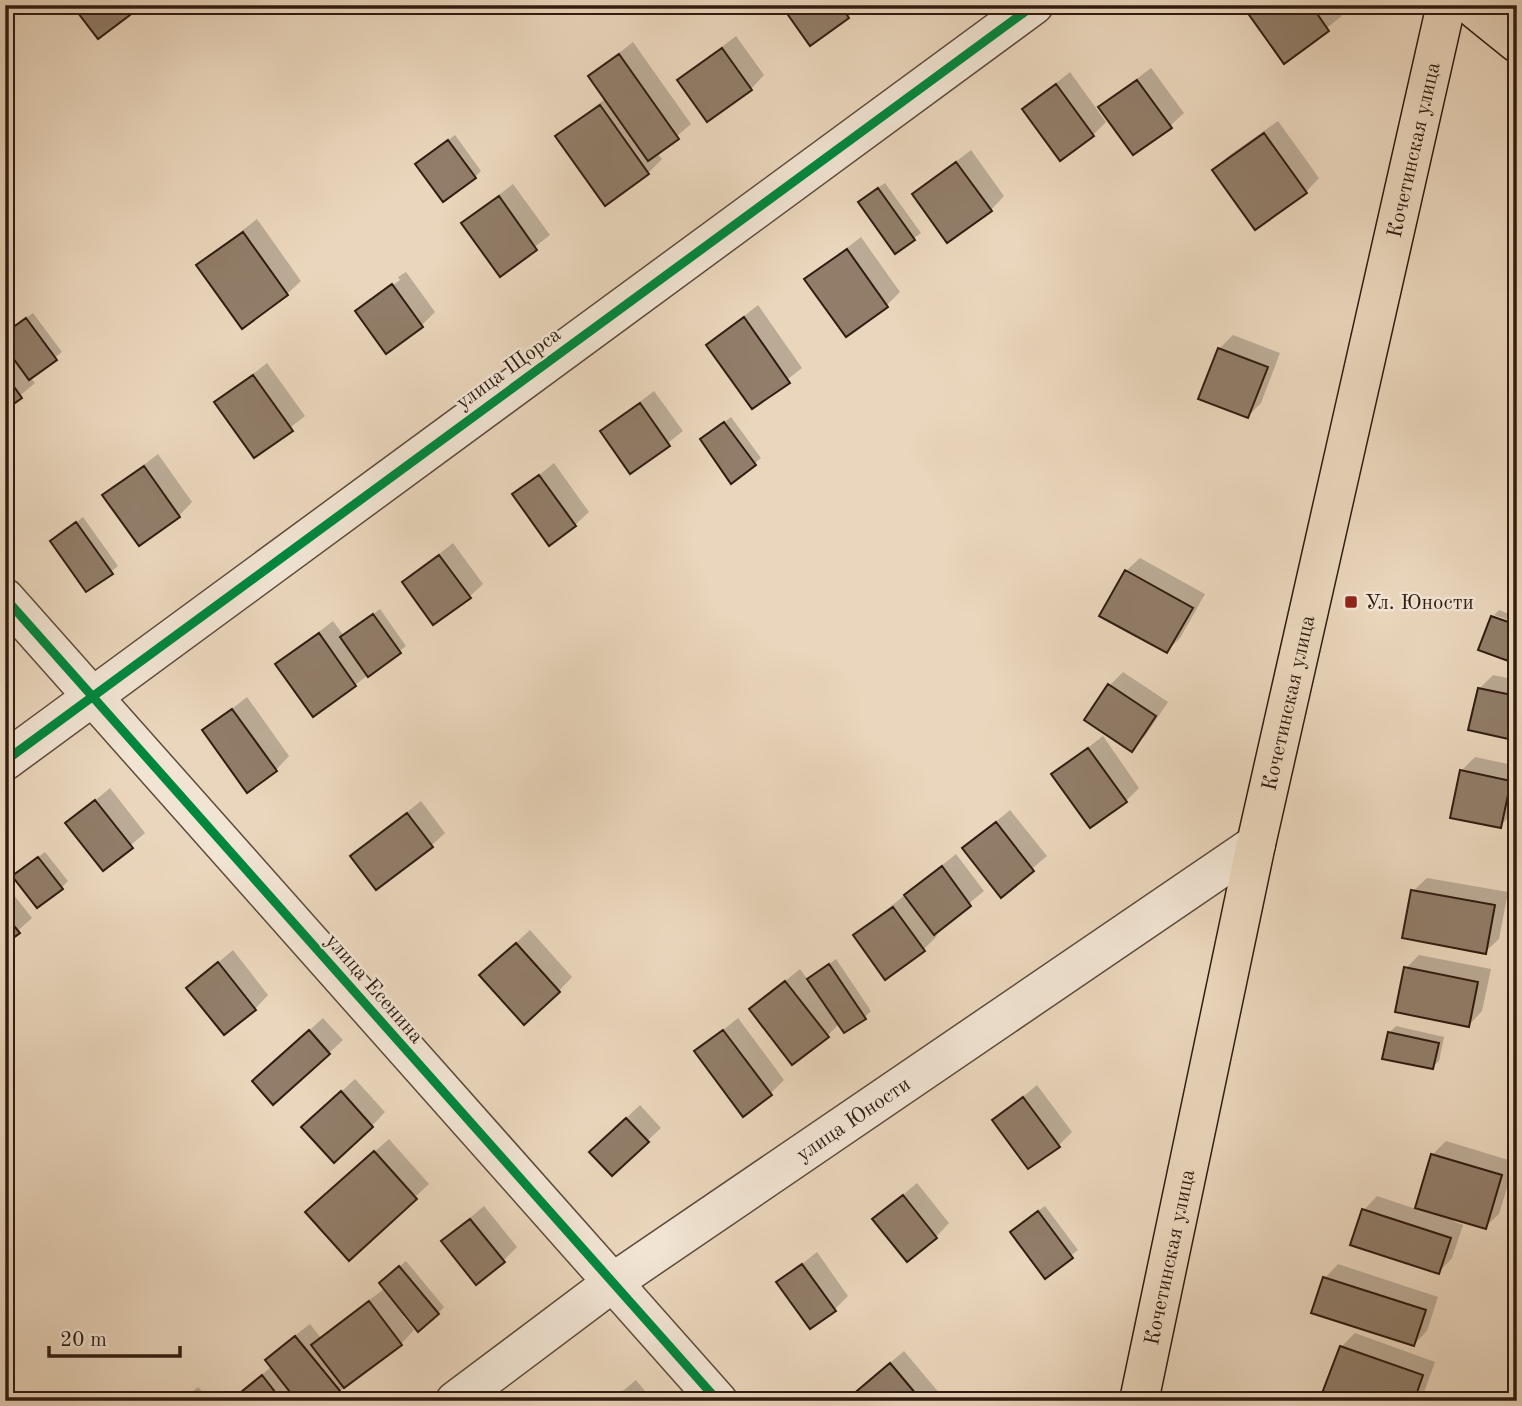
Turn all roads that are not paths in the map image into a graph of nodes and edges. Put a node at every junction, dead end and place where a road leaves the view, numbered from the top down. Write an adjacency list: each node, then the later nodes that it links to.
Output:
1 (1034, 5): 6 (street, улица Щорса)
2 (1446, 5): 8 (main road, Кочетинская улица)
3 (1470, 5): 4 (main road)
4 (1517, 43)
5 (5, 598): 6 (street, улица Есенина)
6 (92, 694): 7 (street, улица Щорса); 9 (street, улица Есенина)
7 (5, 761)
8 (1256, 845): 9 (street, улица Юности); 12 (main road, Кочетинская улица)
9 (612, 1283): 10 (street, улица Юности); 11 (street, улица Есенина)
10 (455, 1401)
11 (718, 1401)
12 (1139, 1401)

